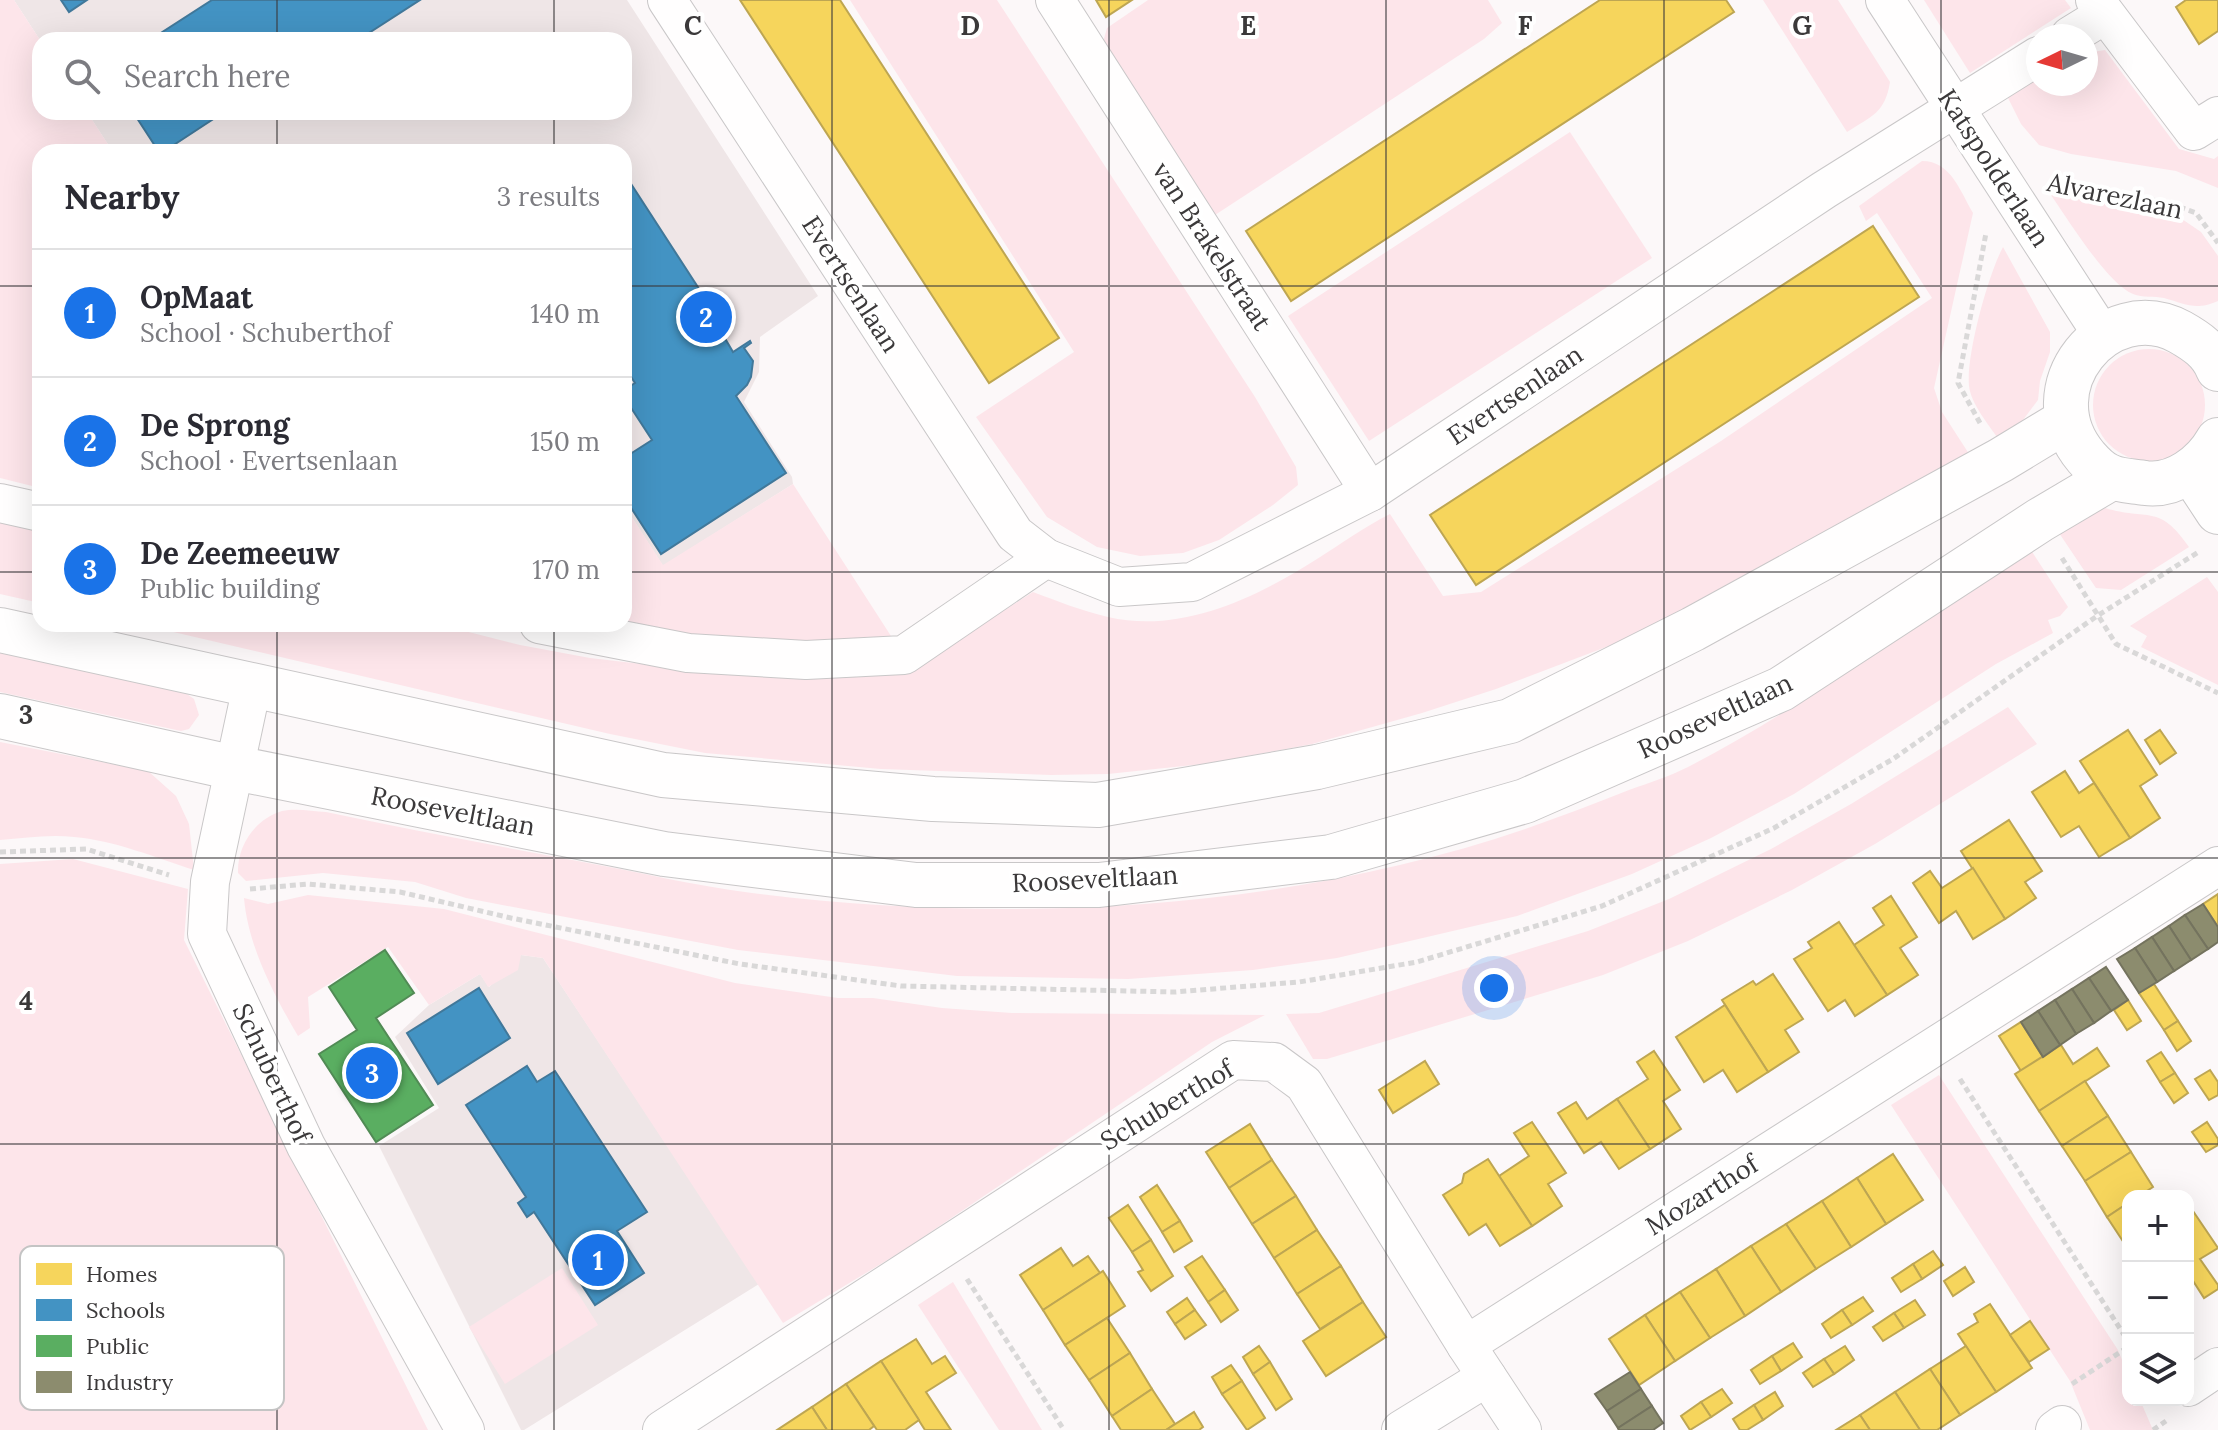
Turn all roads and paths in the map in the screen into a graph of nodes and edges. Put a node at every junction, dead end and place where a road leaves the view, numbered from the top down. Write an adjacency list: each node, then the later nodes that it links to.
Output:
1 (667, 0): 20 (street, Evertsenlaan)
2 (1055, 0): 16 (street, van Brakelstraat)
3 (1885, 0): 7 (street, Katspolderlaan)
4 (2100, 7): 5 (street); 8 (street)
5 (2082, 24)
6 (2026, 63): 7 (street, Evertsenlaan)
7 (1955, 107): 9 (street, Katspolderlaan); 16 (street, Evertsenlaan)
8 (2218, 116)
9 (1997, 172): 10 (path, Alvarezlaan); 11 (street, Katspolderlaan)
10 (2218, 243)
11 (2103, 336): 12 (main road); 13 (main road)
12 (2211, 346)
13 (2067, 420): 15 (main road); 24 (main road)
14 (2205, 456): 15 (main road); 19 (main road)
15 (2111, 478): 26 (main road, Rooseveltlaan)
16 (1370, 492): 20 (street, Evertsenlaan)
17 (0, 503): 18 (street)
18 (32, 510)
19 (2211, 530): 21 (path)
20 (1046, 558): 23 (street)
21 (2097, 616)
22 (0, 630): 24 (main road)
23 (580, 632)
24 (252, 686): 26 (street, Schuberthof)
25 (0, 716): 26 (main road, Rooseveltlaan)
26 (235, 768): 35 (street, Schuberthof)
27 (2218, 866): 28 (street, Mozarthof)
28 (1938, 1044): 30 (path); 31 (street, Mozarthof)
29 (946, 1246): 31 (street, Schuberthof); 36 (street, Schuberthof); 37 (path)
30 (2124, 1334)
31 (1466, 1345): 33 (street, Schuberthof)
32 (2218, 1367): 34 (street)
33 (1487, 1377): 38 (street); 39 (street, Schuberthof)
34 (2194, 1383)
35 (465, 1430)
36 (662, 1430)
37 (1064, 1430)
38 (1401, 1430)
39 (1522, 1430)

